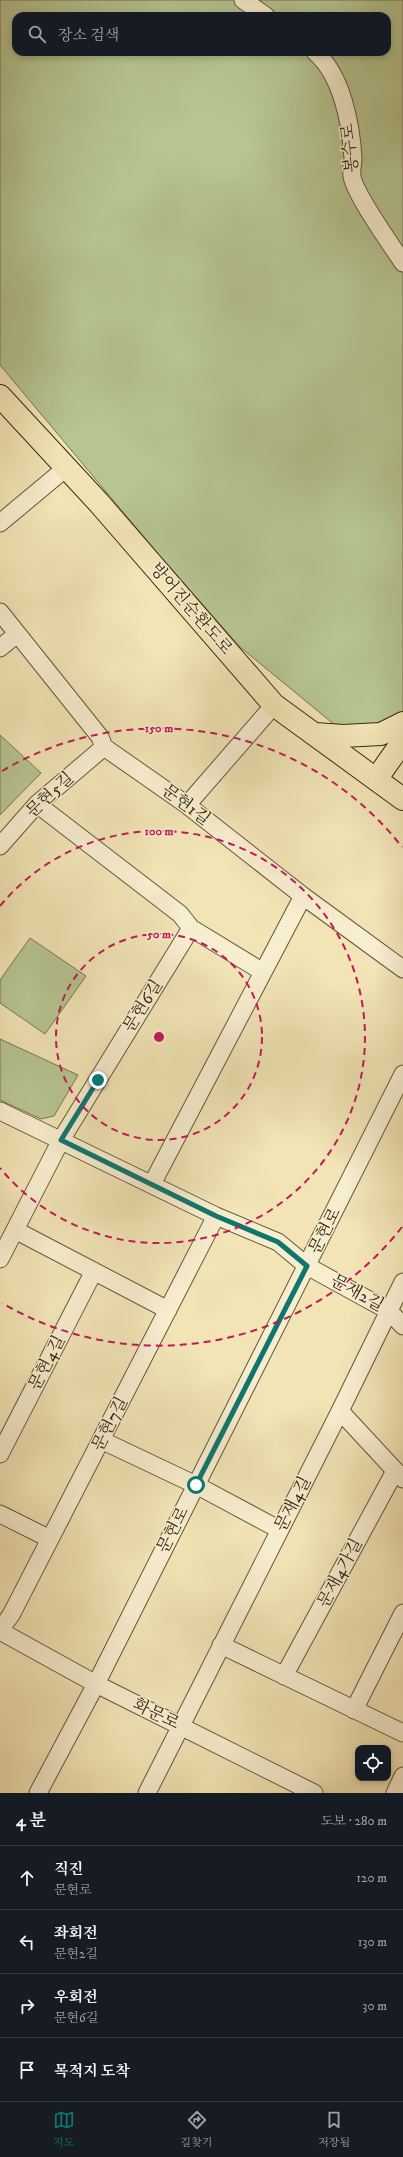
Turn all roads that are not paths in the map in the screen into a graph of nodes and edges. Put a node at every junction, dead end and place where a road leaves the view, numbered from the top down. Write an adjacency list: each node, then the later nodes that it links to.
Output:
1 (243, 0): 2 (street)
2 (260, 12)
3 (318, 56): 4 (street, 봉수로)
4 (403, 263)
5 (0, 396): 6 (main road, 방어진순환도로)
6 (66, 468): 7 (street); 11 (main road, 방어진순환도로)
7 (0, 523)
8 (0, 612): 9 (street, 문현1길)
9 (17, 634): 10 (street); 15 (street, 문현1길)
10 (0, 648)
11 (274, 705): 13 (main road, 방어진순환도로); 19 (street)
12 (403, 723): 13 (main road)
13 (315, 734): 16 (main road, 방어진순환도로)
14 (403, 741): 16 (main road)
15 (104, 747): 18 (street, 문현5길); 19 (street, 문현1길)
16 (377, 778): 17 (main road, 방어진순환도로)
17 (401, 794)
18 (37, 804): 20 (street, 문현5길); 22 (street)
19 (187, 805): 21 (street, 문현1길)
20 (0, 846)
21 (303, 896): 23 (street, 문현1길); 24 (street)
22 (192, 928): 24 (street); 27 (street, 문현6길)
23 (403, 969)
24 (263, 972): 28 (street)
25 (403, 1074): 32 (street, 문현로)
26 (0, 1111): 27 (street, 문재2길)
27 (61, 1140): 28 (street, 문재2길); 30 (street, 문현6길)
28 (152, 1184): 29 (street, 문재2길)
29 (216, 1216): 32 (street, 문재2길); 35 (street, 문현7길)
30 (15, 1230): 31 (street, 문현6길); 33 (street)
31 (0, 1258)
32 (307, 1266): 36 (street, 문재2길); 42 (street, 문현로)
33 (94, 1271): 35 (street); 40 (street, 문현4길)
34 (403, 1282): 36 (street, 문재4길)
35 (168, 1310): 39 (street, 문현7길)
36 (389, 1311): 37 (street, 문재2길); 38 (street, 문재4길)
37 (403, 1326)
38 (340, 1411): 41 (street); 44 (street, 문재4길)
39 (101, 1440): 42 (street); 45 (street, 문현7길)
40 (0, 1454)
41 (399, 1475): 49 (street, 문재4가길)
42 (196, 1485): 44 (street); 50 (street, 문현로)
43 (0, 1514): 45 (street)
44 (280, 1530): 48 (street, 문재4길)
45 (50, 1539): 47 (street, 문현7길)
46 (403, 1613): 51 (street)
47 (0, 1631): 50 (street, 화문로)
48 (221, 1645): 49 (street); 52 (street, 문재4길)
49 (284, 1676): 51 (street)
50 (96, 1684): 52 (street, 화문로); 55 (street, 문현로)
51 (354, 1710): 53 (street)
52 (180, 1725): 56 (street, 문재4길); 57 (street, 화문로)
53 (403, 1733)
54 (403, 1776): 58 (street)
55 (38, 1793)
56 (147, 1793)
57 (314, 1793)
58 (394, 1793)

